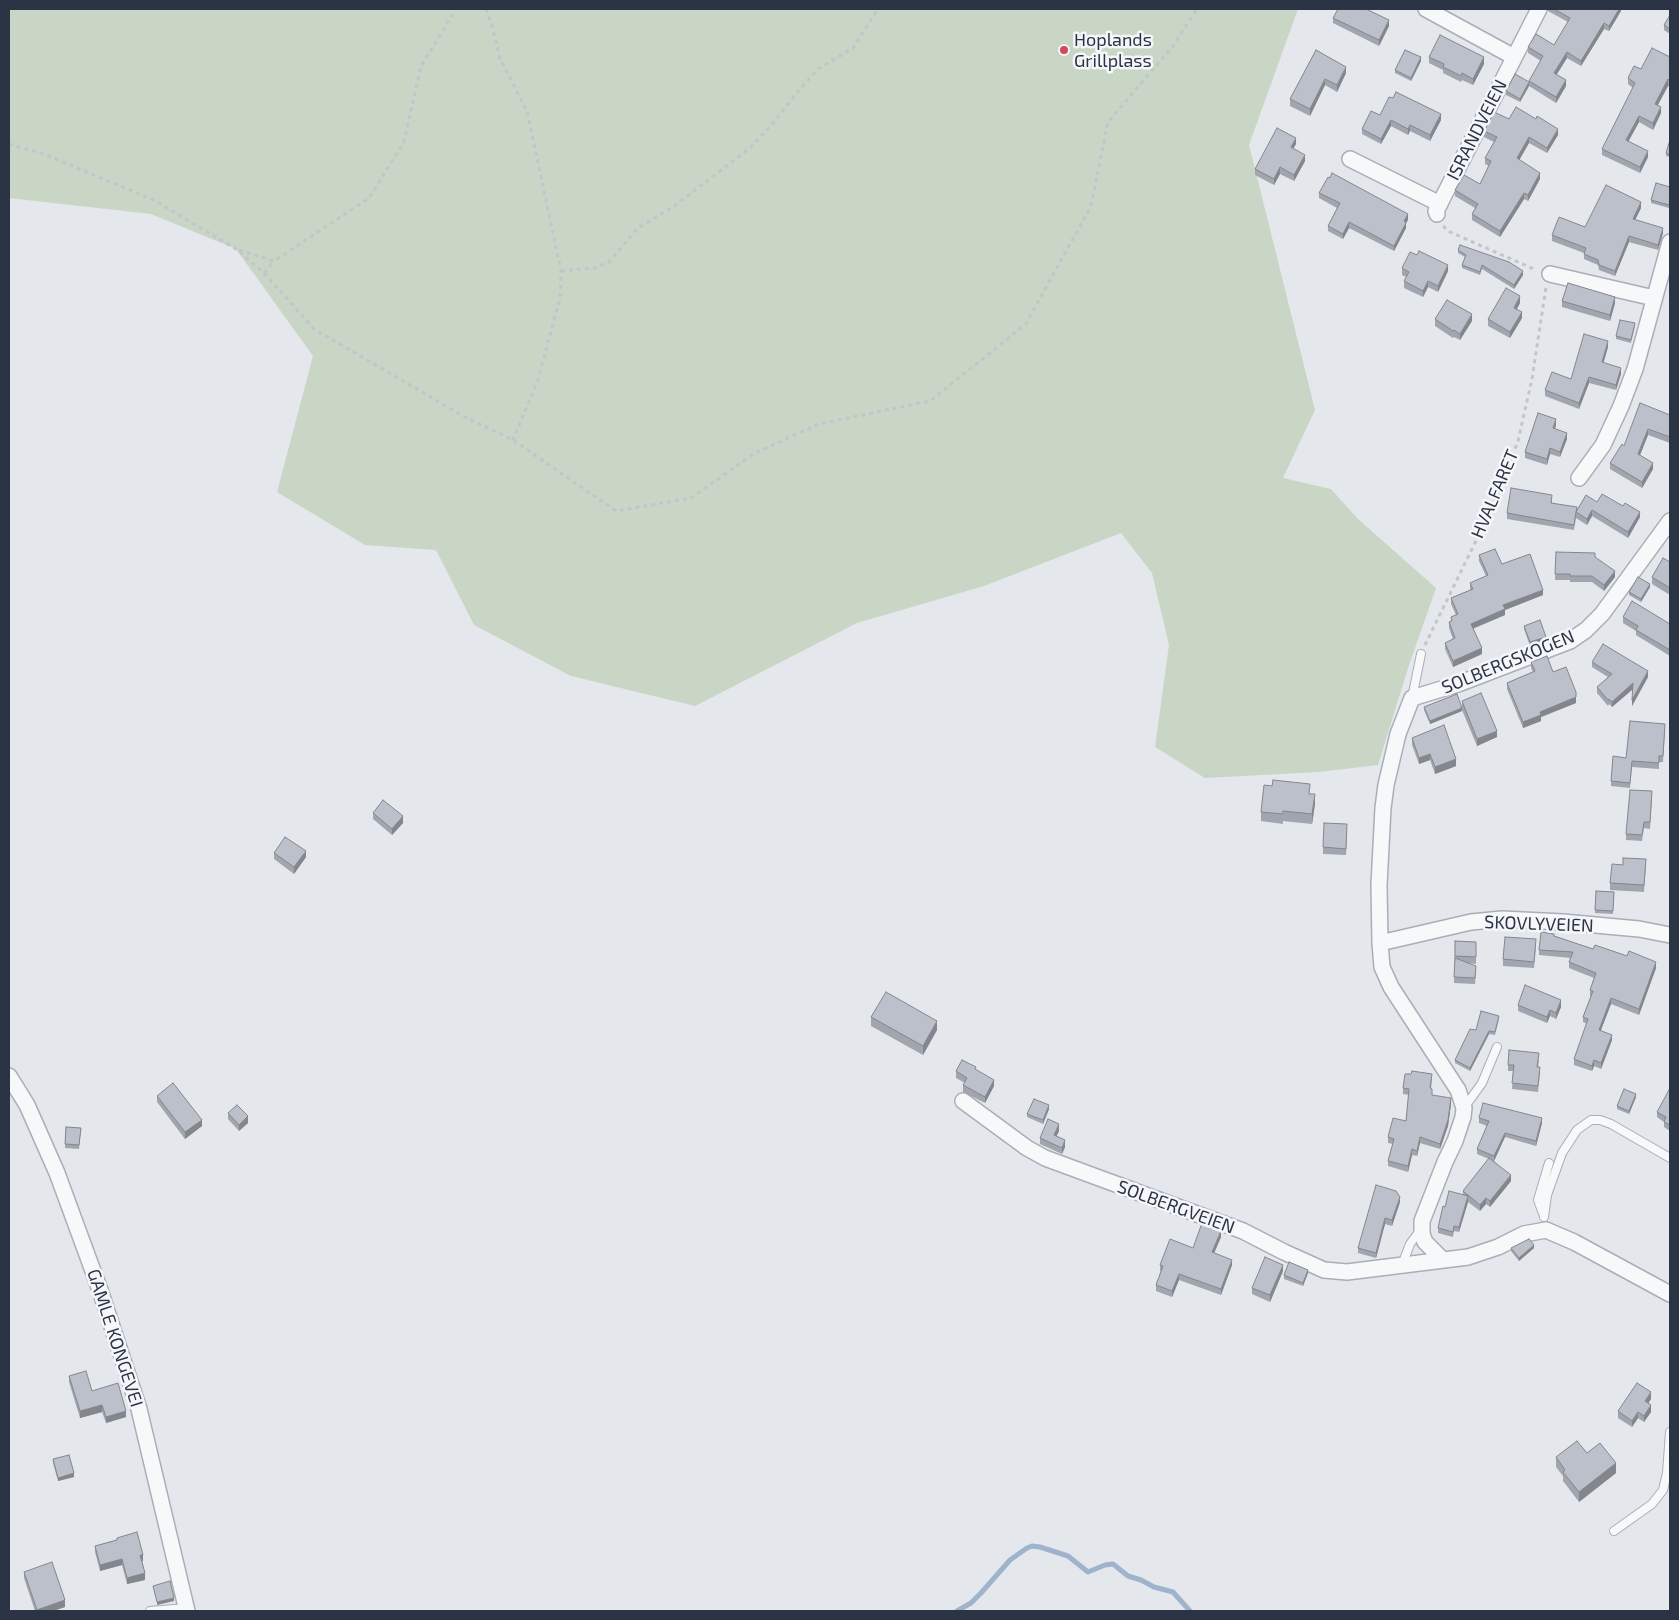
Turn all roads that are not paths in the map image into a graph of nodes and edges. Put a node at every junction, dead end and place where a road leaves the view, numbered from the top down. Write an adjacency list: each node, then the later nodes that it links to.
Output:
1 (1426, 9): 3 (street)
2 (1539, 9): 3 (street, ISRANDVEIEN)
3 (1514, 57): 4 (street, ISRANDVEIEN)
4 (1350, 159)
5 (1670, 242): 7 (street)
6 (1550, 274): 7 (street)
7 (1654, 298): 8 (street)
8 (1579, 478)
9 (1670, 521): 11 (street, SOLBERGSKOGEN)
10 (1421, 654): 11 (lane)
11 (1412, 698): 13 (street)
12 (1670, 935): 13 (street, SKOVLYVEIEN)
13 (1380, 943): 17 (street)
14 (1497, 1047): 17 (lane)
15 (9, 1076): 27 (street, GAMLE KONGEVEI)
16 (963, 1101): 23 (street, SOLBERGVEIEN)
17 (1464, 1108): 21 (street)
18 (1670, 1158): 20 (lane)
19 (1549, 1163): 20 (lane)
20 (1545, 1224): 22 (street, SOLBERGVEIEN); 24 (street)
21 (1423, 1226): 22 (street); 23 (lane)
22 (1444, 1260): 23 (street, SOLBERGVEIEN)
23 (1402, 1264)
24 (1670, 1294)
25 (1670, 1432): 26 (lane)
26 (1614, 1531)
27 (187, 1610): 28 (lane)
28 (150, 1611)

